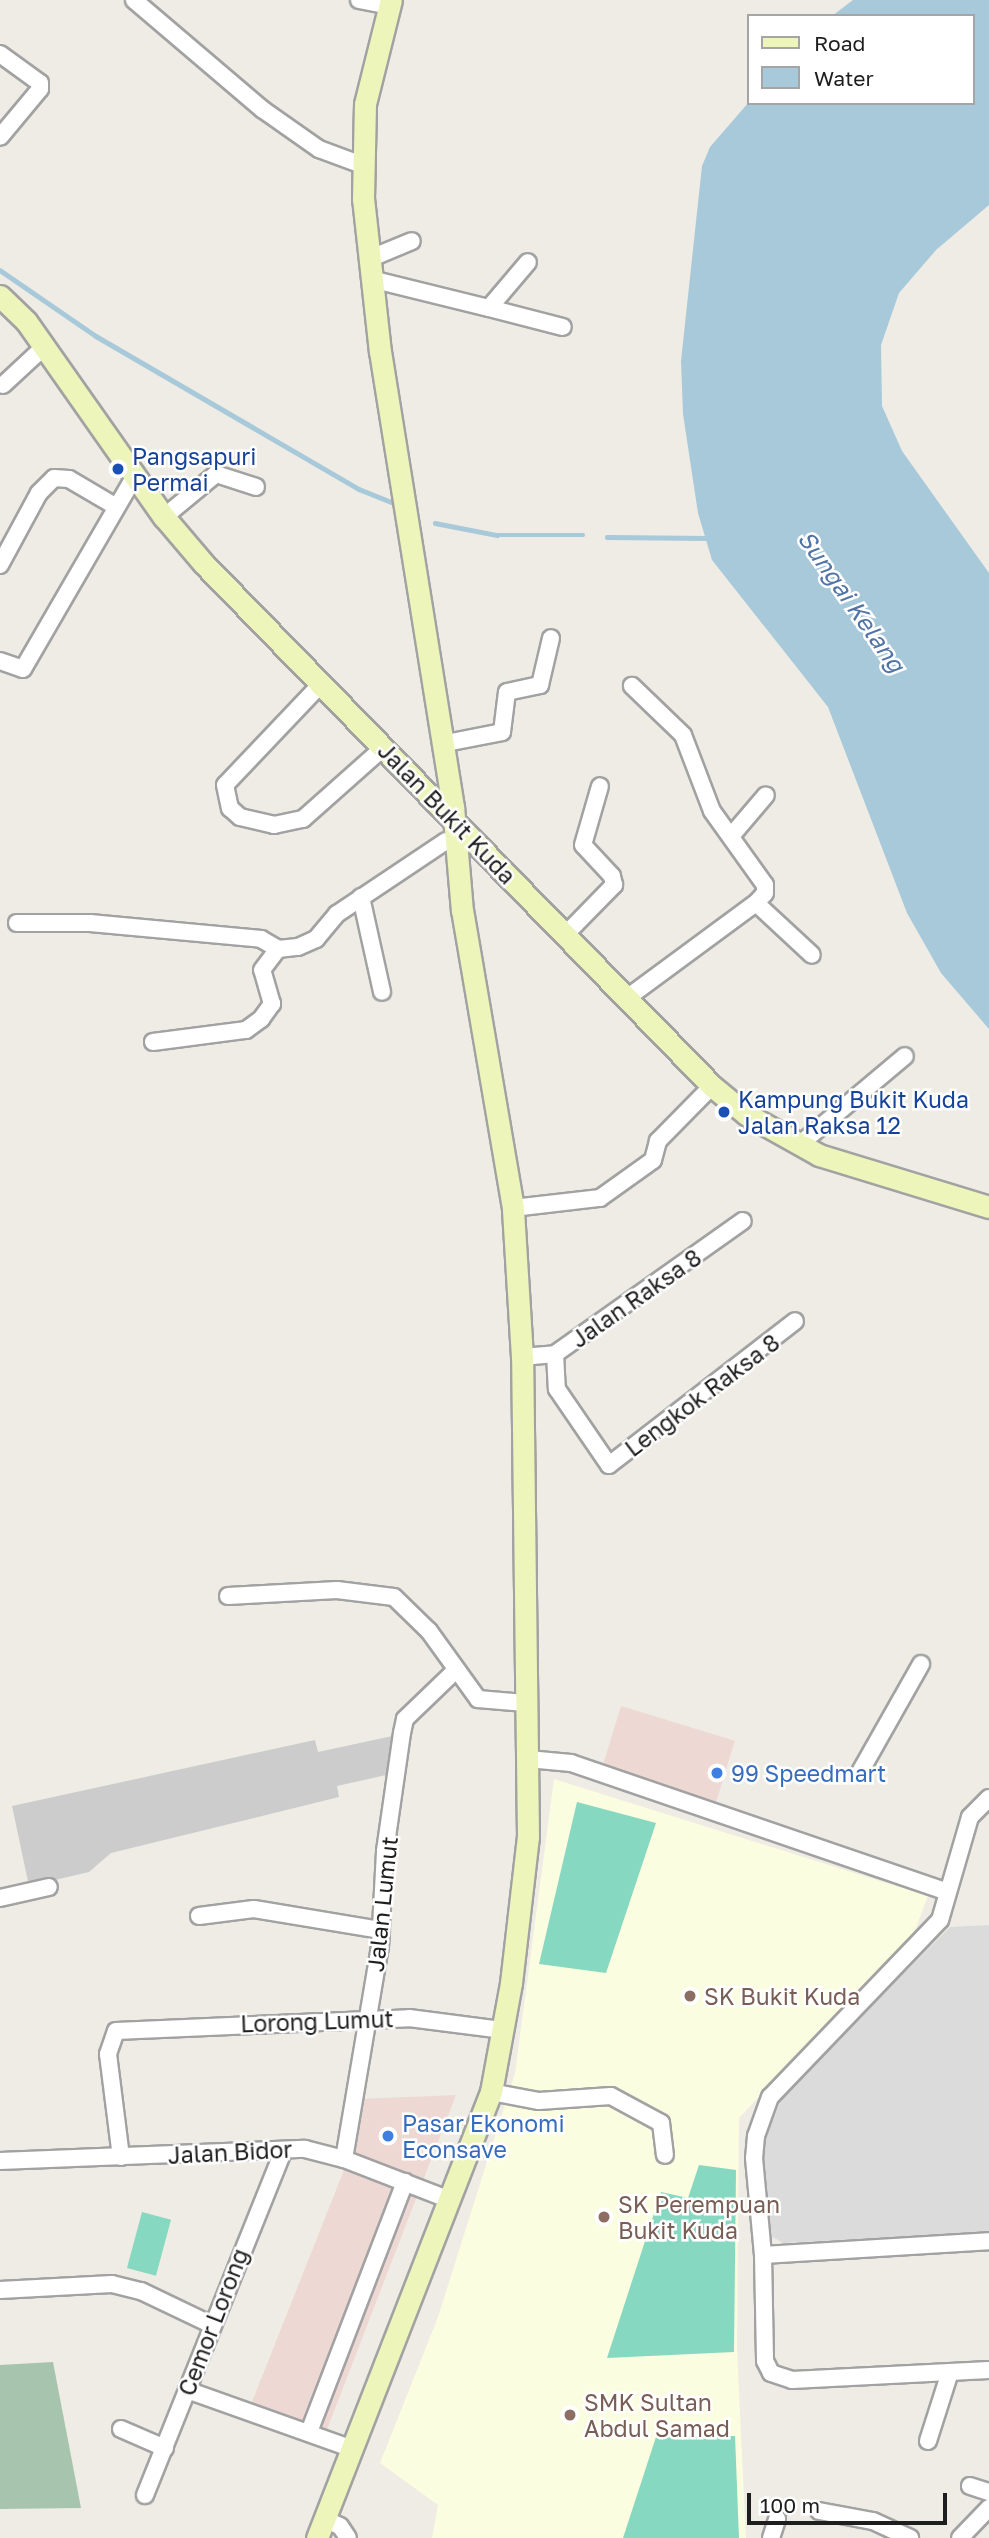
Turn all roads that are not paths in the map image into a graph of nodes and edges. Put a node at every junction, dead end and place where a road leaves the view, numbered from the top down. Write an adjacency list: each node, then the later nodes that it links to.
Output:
1 (134, 0): 6 (street)
2 (359, 0): 3 (street)
3 (390, 3): 6 (street)
4 (0, 54): 5 (street)
5 (0, 137)
6 (362, 165): 8 (street)
7 (412, 241): 8 (street)
8 (371, 258): 10 (street)
9 (528, 262): 12 (street)
10 (375, 280): 12 (street); 25 (street)
11 (0, 296): 14 (street, Jalan Bukit Kuda)
12 (489, 309): 13 (street)
13 (564, 327)
14 (44, 347): 15 (street); 16 (street, Jalan Bukit Kuda)
15 (3, 385)
16 (135, 477): 18 (street); 19 (street, Jalan Bukit Kuda)
17 (256, 487): 19 (street)
18 (116, 506): 20 (street); 22 (street)
19 (164, 517): 23 (street, Jalan Bukit Kuda)
20 (0, 565)
21 (551, 638): 25 (street)
22 (0, 661)
23 (321, 684): 26 (street, Jalan Bukit Kuda); 26 (street)
24 (632, 686): 31 (street)
25 (440, 745): 27 (street); 30 (street)
26 (384, 747): 27 (street, Jalan Bukit Kuda)
27 (403, 766): 30 (street, Jalan Bukit Kuda)
28 (600, 786): 39 (street)
29 (765, 795): 31 (street)
30 (448, 813): 32 (street); 33 (street, Jalan Bukit Kuda); 34 (street)
31 (732, 835): 36 (street)
32 (446, 841): 35 (street); 37 (street)
33 (486, 854): 34 (street); 39 (street, Jalan Bukit Kuda)
34 (460, 881): 37 (street)
35 (361, 897): 40 (street); 42 (street)
36 (756, 903): 41 (street); 43 (street)
37 (461, 905): 49 (street)
38 (17, 923): 40 (street)
39 (566, 934): 43 (street, Jalan Bukit Kuda)
40 (278, 949): 44 (street)
41 (811, 955)
42 (382, 992)
43 (627, 998): 46 (street, Jalan Bukit Kuda)
44 (153, 1042)
45 (905, 1056): 47 (street)
46 (712, 1086): 47 (street, Jalan Bukit Kuda); 49 (street)
47 (799, 1145): 48 (street, Jalan Bukit Kuda)
48 (989, 1207)
49 (513, 1208): 53 (street)
50 (743, 1221): 52 (street, Jalan Raksa 8)
51 (795, 1321): 52 (street, Lengkok Raksa 8)
52 (555, 1354): 53 (street, Jalan Raksa 8)
53 (522, 1357): 57 (street)
54 (228, 1596): 56 (street)
55 (920, 1664): 59 (street)
56 (456, 1670): 57 (street); 65 (street, Jalan Lumut)
57 (525, 1703): 58 (street)
58 (528, 1759): 62 (street); 67 (street)
59 (860, 1772)
60 (989, 1798): 62 (street)
61 (50, 1887): 63 (street)
62 (947, 1892): 77 (street)
63 (0, 1898)
64 (199, 1916): 65 (street)
65 (382, 1930): 66 (street, Jalan Lumut)
66 (368, 2020): 67 (street, Lorong Lumut); 71 (street, Lorong Lumut); 72 (street, Jalan Lumut)
67 (503, 2030): 68 (street)
68 (491, 2092): 70 (street); 75 (street)
69 (283, 2151): 71 (street, Jalan Bidor); 72 (street, Jalan Bidor); 79 (street, Cemor Lorong)
70 (665, 2155)
71 (121, 2157): 73 (street, Jalan Bidor)
72 (344, 2159): 74 (street, Jalan Bidor)
73 (0, 2161)
74 (405, 2182): 75 (street, Jalan Bidor); 84 (street)
75 (450, 2200): 87 (street)
76 (989, 2241): 77 (street)
77 (763, 2255): 81 (street)
78 (0, 2290): 79 (street)
79 (212, 2325): 82 (street, Cemor Lorong)
80 (989, 2370): 81 (street)
81 (950, 2372): 85 (street)
82 (187, 2390): 84 (street); 86 (street, Cemor Lorong)
83 (121, 2429): 86 (street)
84 (309, 2432): 87 (street)
85 (928, 2441)
86 (165, 2448): 90 (street, Cemor Lorong)
87 (351, 2448): 94 (street)
88 (970, 2486): 89 (street)
89 (989, 2492)
90 (145, 2495)
91 (989, 2508): 98 (street)
92 (819, 2511): 97 (street)
93 (776, 2519): 96 (street)
94 (320, 2528): 95 (street)
95 (348, 2538)
96 (771, 2538)
97 (910, 2538)
98 (960, 2538)

